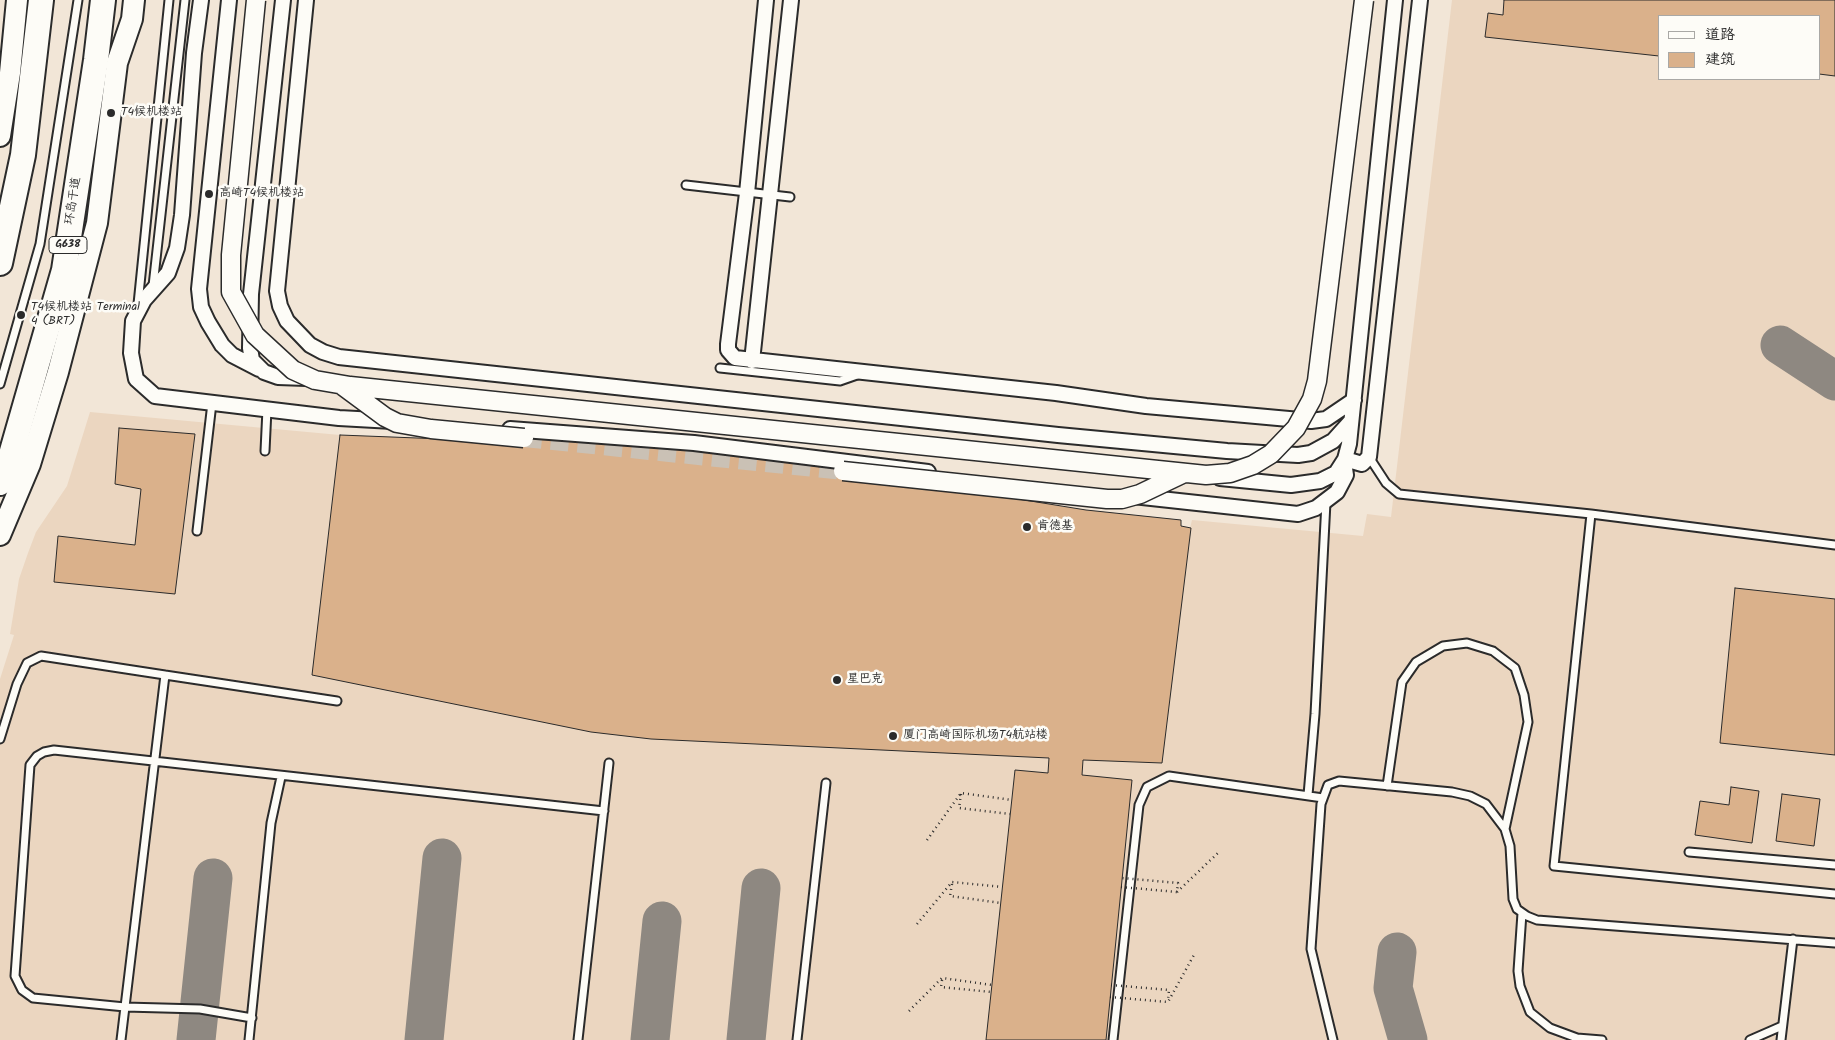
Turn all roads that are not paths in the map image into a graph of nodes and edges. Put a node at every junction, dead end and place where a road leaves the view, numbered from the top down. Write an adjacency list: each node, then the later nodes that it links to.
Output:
1 (17, 0): 18 (main road)
2 (41, 0): 19 (highway)
3 (78, 0): 33 (lane)
4 (102, 0): 20 (highway, 环岛干道 / G638)
5 (134, 0): 20 (main road)
6 (169, 0): 28 (lane)
7 (185, 0): 27 (lane)
8 (200, 0): 27 (street)
9 (229, 0): 31 (street)
10 (256, 0): 34 (street, bridge)
11 (283, 0): 31 (street)
12 (306, 0): 38 (street)
13 (766, 0): 23 (street)
14 (790, 0): 24 (street)
15 (1364, 0): 44 (street, bridge)
16 (1395, 0): 35 (street)
17 (1420, 0): 41 (street)
18 (13, 44): 19 (main road); 21 (main road)
19 (37, 46): 26 (highway)
20 (107, 61): 45 (highway, 环岛干道 / G638); 49 (main road)
21 (0, 136)
22 (686, 185): 23 (lane)
23 (747, 193): 24 (lane); 29 (street)
24 (770, 194): 25 (lane); 29 (street)
25 (790, 197)
26 (0, 263)
27 (152, 292): 28 (street)
28 (137, 312): 36 (street)
29 (752, 361): 32 (street)
30 (720, 368): 32 (lane)
31 (264, 372): 42 (street)
32 (861, 373): 35 (street)
33 (0, 384)
34 (340, 384): 39 (street, bridge); 44 (street, bridge)
35 (1354, 400): 38 (street)
36 (212, 403): 37 (street); 48 (lane)
37 (267, 409): 40 (lane); 46 (street)
38 (1351, 421): 42 (street)
39 (524, 438)
40 (264, 451)
41 (1369, 457): 42 (street); 47 (lane)
42 (1345, 461): 46 (street)
43 (844, 471): 44 (street, bridge)
44 (1182, 474)
45 (0, 483)
46 (1326, 502): 59 (lane)
47 (1591, 514): 50 (lane); 65 (lane)
48 (197, 531)
49 (0, 535)
50 (1835, 545)
51 (165, 674): 52 (lane); 53 (lane); 54 (lane)
52 (337, 701)
53 (0, 739)
54 (155, 762): 56 (lane); 69 (lane); 69 (lane)
55 (609, 763): 61 (lane)
56 (281, 777): 61 (lane); 70 (lane)
57 (826, 783): 75 (lane)
58 (1387, 786): 60 (lane); 62 (lane); 62 (lane)
59 (1308, 796): 60 (lane); 76 (lane)
60 (1323, 798): 77 (lane)
61 (604, 811): 74 (lane)
62 (1505, 829): 66 (lane)
63 (1689, 852): 64 (lane)
64 (1835, 865)
65 (1835, 894)
66 (1522, 913): 67 (lane); 78 (lane)
67 (1793, 939): 68 (lane); 71 (lane)
68 (1835, 943)
69 (125, 1008): 70 (lane); 72 (lane)
70 (252, 1018): 73 (lane)
71 (1782, 1026): 79 (lane); 80 (lane)
72 (121, 1040)
73 (249, 1040)
74 (578, 1040)
75 (797, 1040)
76 (1113, 1040)
77 (1333, 1040)
78 (1602, 1040)
79 (1750, 1040)
80 (1781, 1040)

